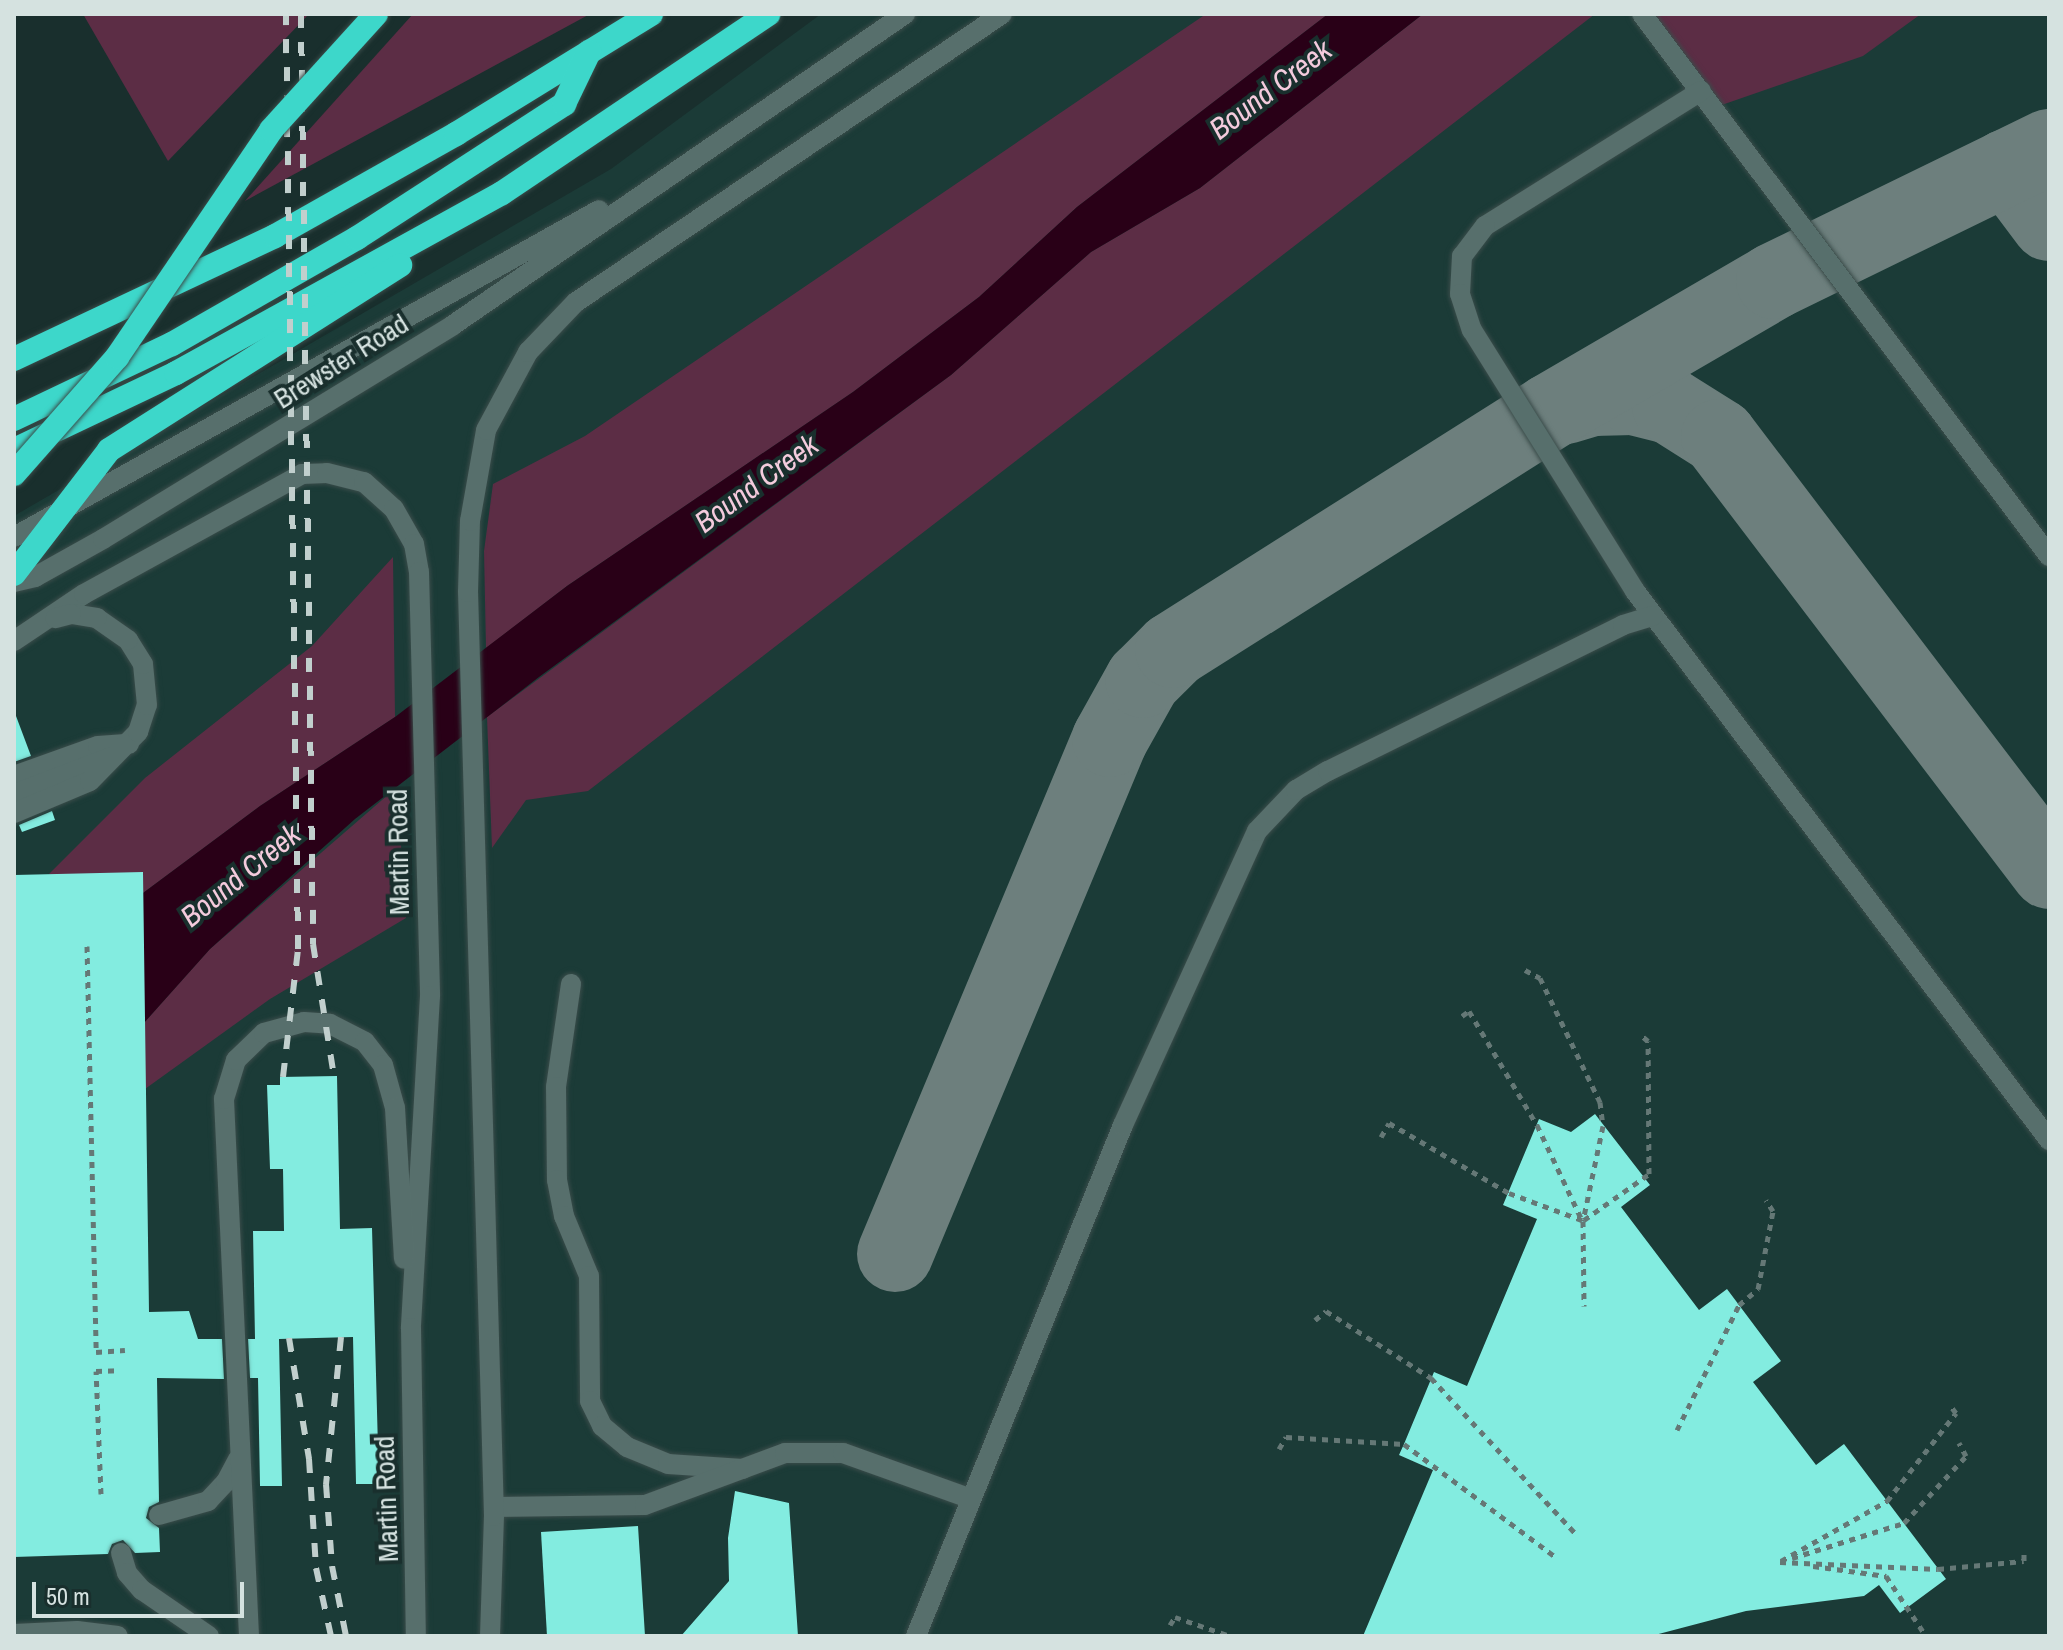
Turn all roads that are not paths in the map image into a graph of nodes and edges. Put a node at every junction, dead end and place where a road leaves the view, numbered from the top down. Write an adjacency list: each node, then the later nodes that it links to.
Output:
1 (376, 14): 14 (highway, bridge)
2 (651, 14): 7 (highway)
3 (768, 14): 10 (highway)
4 (905, 14): 9 (street, Brewster Road)
5 (1002, 14): 33 (street)
6 (1642, 14): 8 (street)
7 (589, 52): 11 (highway); 12 (highway)
8 (1701, 91): 17 (street); 20 (street)
9 (683, 165): 15 (street, Brewster Road); 19 (street, Brewster Road)
10 (502, 193): 13 (highway); 15 (highway)
11 (14, 359)
12 (14, 419)
13 (14, 450)
14 (14, 474)
15 (57, 513): 16 (street, Brewster Road); 18 (highway)
16 (14, 537)
17 (2049, 556)
18 (14, 574)
19 (14, 582)
20 (1653, 616): 28 (street); 32 (street)
21 (52, 619): 22 (street, Martin Road); 23 (street); 29 (street, Martin Road)
22 (14, 641)
23 (129, 744): 24 (street); 25 (street); 26 (street)
24 (14, 776)
25 (14, 794)
26 (14, 813)
27 (571, 984): 31 (street)
28 (2049, 1140)
29 (410, 1372): 30 (street); 40 (street, Martin Road)
30 (239, 1454): 34 (street); 39 (street)
31 (743, 1469): 32 (street); 33 (street)
32 (969, 1498): 42 (street)
33 (494, 1507): 41 (street)
34 (159, 1515)
35 (121, 1553): 38 (street)
36 (14, 1634): 37 (street)
37 (118, 1636)
38 (209, 1636)
39 (249, 1636)
40 (413, 1636)
41 (490, 1636)
42 (916, 1636)

